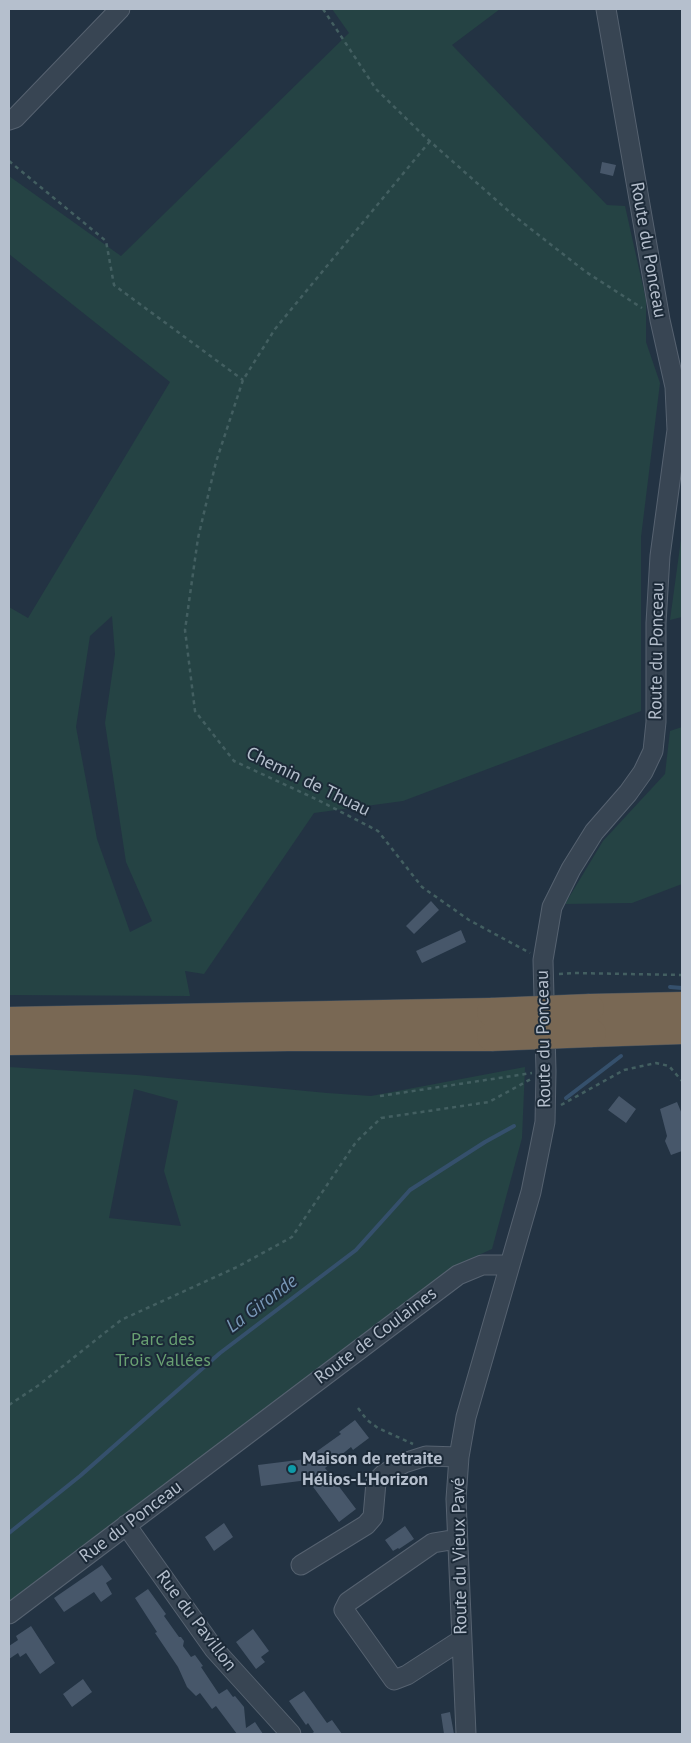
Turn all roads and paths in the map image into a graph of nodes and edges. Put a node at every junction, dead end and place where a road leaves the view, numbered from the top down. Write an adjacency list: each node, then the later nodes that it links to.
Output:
1 (120, 9): 4 (street)
2 (323, 9): 5 (path)
3 (606, 9): 7 (street, Route du Ponceau)
4 (9, 120)
5 (430, 141): 7 (path); 8 (path, Chemin de Thuau)
6 (9, 161): 8 (path)
7 (660, 320): 9 (street, Route du Ponceau)
8 (243, 380): 10 (path, Chemin de Thuau)
9 (679, 384): 10 (street, Route du Ponceau)
10 (543, 968): 11 (path); 18 (street, Route du Ponceau)
11 (682, 975)
12 (682, 1006): 14 (highway)
13 (9, 1021): 15 (highway)
14 (591, 1021): 15 (highway, bridge); 16 (highway)
15 (491, 1024): 17 (highway)
16 (682, 1030)
17 (9, 1042)
18 (546, 1071): 20 (path); 21 (street, Route du Ponceau); 23 (path)
19 (682, 1081): 21 (path)
20 (380, 1096)
21 (545, 1115): 22 (street, Route du Ponceau)
22 (509, 1265): 25 (street, Route de Coulaines); 27 (street, Route du Vieux Pavé)
23 (9, 1405)
24 (358, 1408): 26 (path)
25 (252, 1429): 28 (street, Rue du Ponceau)
26 (420, 1447)
27 (459, 1457): 29 (street, Route du Vieux Pavé); 30 (street)
28 (126, 1525): 31 (street, Rue du Ponceau); 33 (street, Rue du Pavillon)
29 (457, 1539): 32 (street, Route du Vieux Pavé); 32 (street)
30 (301, 1565)
31 (9, 1614)
32 (461, 1640): 34 (street, Route du Vieux Pavé)
33 (291, 1734)
34 (466, 1734)

